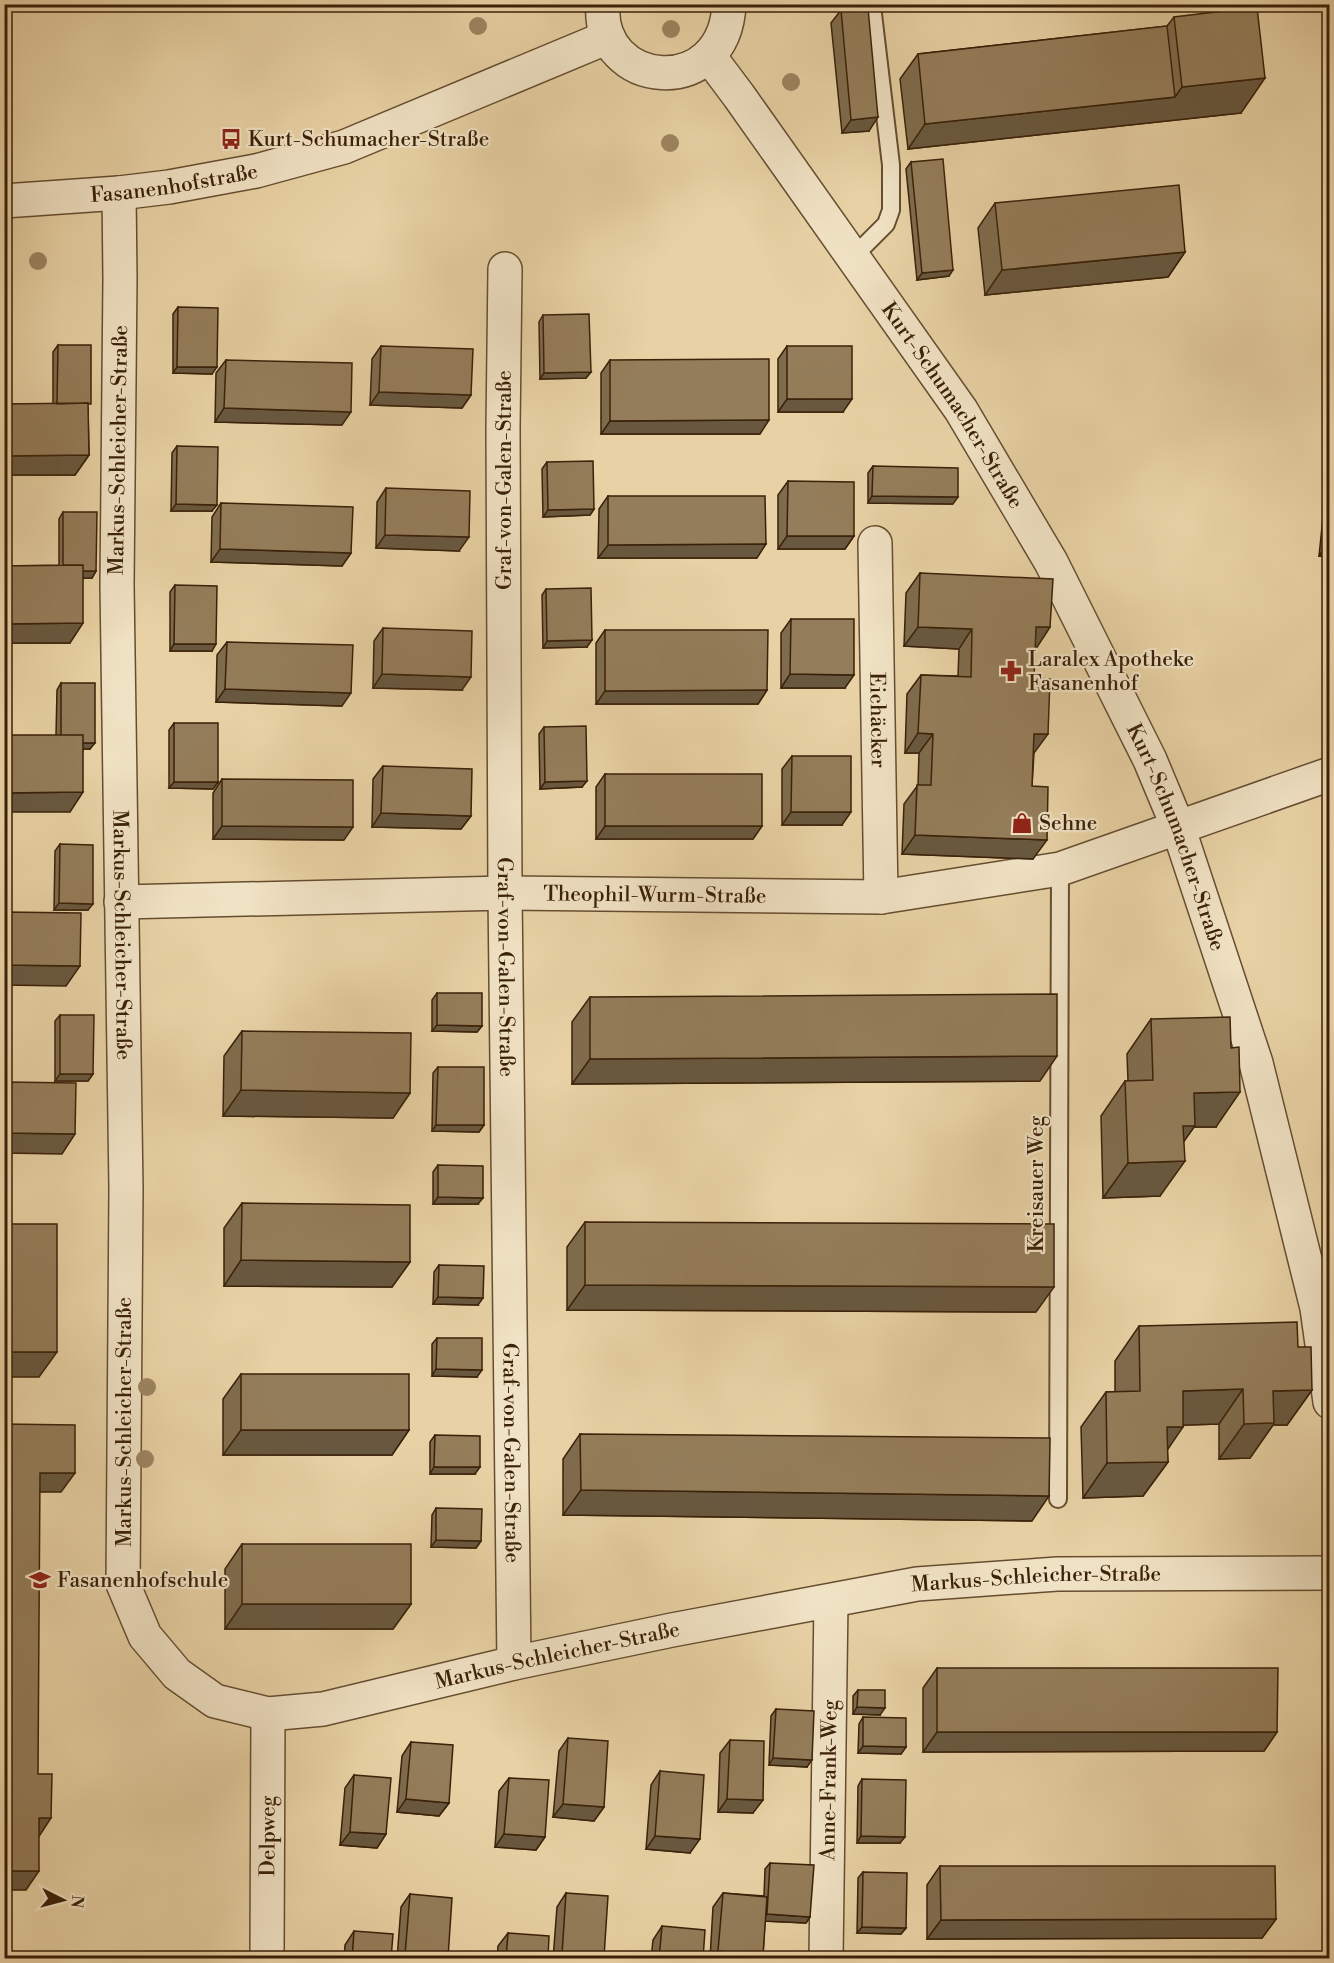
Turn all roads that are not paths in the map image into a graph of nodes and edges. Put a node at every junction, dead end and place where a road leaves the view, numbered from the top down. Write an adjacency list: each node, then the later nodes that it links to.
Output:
1 (603, 4): 4 (street)
2 (729, 4): 5 (street)
3 (873, 14): 8 (lane)
4 (608, 38): 5 (street); 6 (street, Fasanenhofstraße)
5 (709, 56): 8 (street, Kurt-Schumacher-Straße)
6 (118, 193): 7 (street, Fasanenhofstraße); 16 (street, Markus-Schleicher-Straße)
7 (4, 201)
8 (852, 258): 12 (street, Kurt-Schumacher-Straße)
9 (505, 269): 14 (street, Graf-von-Galen-Straße)
10 (875, 543): 15 (street, Eichäcker)
11 (1329, 774): 12 (street, Theophil-Wurm-Straße)
12 (1178, 827): 13 (street, Theophil-Wurm-Straße); 17 (street, Kurt-Schumacher-Straße)
13 (1060, 869): 15 (street, Theophil-Wurm-Straße); 18 (lane, Kreisauer Weg)
14 (505, 893): 15 (street, Theophil-Wurm-Straße); 16 (street, Theophil-Wurm-Straße); 21 (street, Graf-von-Galen-Straße)
15 (881, 897)
16 (122, 902): 22 (street, Markus-Schleicher-Straße)
17 (1329, 1402)
18 (1058, 1499)
19 (1329, 1573): 20 (street, Markus-Schleicher-Straße)
20 (831, 1601): 21 (street, Markus-Schleicher-Straße); 24 (street, Anne-Frank-Weg)
21 (514, 1663): 22 (street, Markus-Schleicher-Straße)
22 (268, 1714): 23 (street, Delpweg)
23 (267, 1959)
24 (826, 1959)

